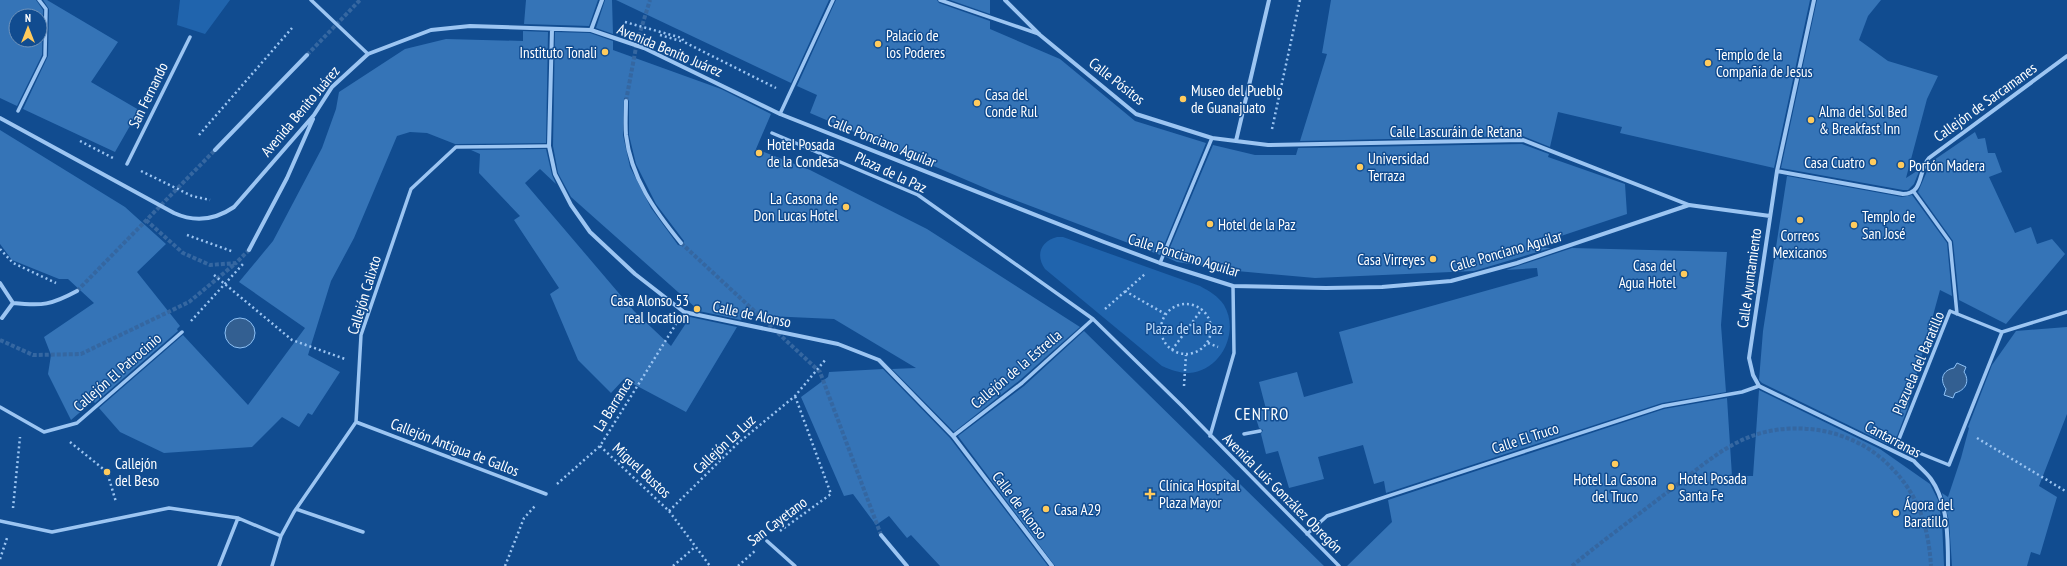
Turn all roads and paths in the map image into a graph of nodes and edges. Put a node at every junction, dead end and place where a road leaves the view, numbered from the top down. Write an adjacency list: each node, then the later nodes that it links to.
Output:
1 (40, 0): 23 (street)
2 (311, 0): 18 (street)
3 (602, 0): 10 (street)
4 (833, 0): 21 (street)
5 (940, 0): 15 (street)
6 (1005, 0): 15 (street, Calle Pósitos)
7 (1269, 0): 31 (street)
8 (1300, 0): 27 (path)
9 (1814, 0): 35 (street, Calle Ayuntamiento)
10 (597, 15): 13 (street); 17 (path)
11 (292, 28): 29 (path)
12 (552, 29): 13 (street, Avenida Benito Juárez); 18 (street, Avenida Benito Juárez); 32 (street, Calle de Alonso)
13 (591, 30): 24 (street, Avenida Benito Juárez)
14 (660, 35): 17 (path)
15 (1040, 35): 30 (street, Calle Pósitos)
16 (190, 37): 34 (street, San Fernando)
17 (684, 42): 21 (path)
18 (368, 54): 25 (street, Avenida Benito Juárez)
19 (307, 55): 33 (street)
20 (2067, 56): 36 (street, Callejón de Sarcamanes)
21 (789, 94): 24 (street)
22 (626, 101): 40 (street)
23 (18, 110)
24 (780, 114): 45 (street, Calle Ponciano Aguilar)
25 (314, 115): 26 (street, Avenida Benito Juárez); 42 (street)
26 (0, 118)
27 (1274, 120)
28 (772, 133): 60 (street, Plaza de la Paz)
29 (199, 134)
30 (1212, 138): 31 (street, Calle Pósitos); 45 (street)
31 (1236, 141): 37 (street, Calle Lascuráin de Retana)
32 (549, 146): 55 (street, Calle de Alonso); 71 (street, Callejón Calixto)
33 (215, 150)
34 (127, 164)
35 (1777, 171): 36 (street); 38 (street, Calle Ayuntamiento)
36 (1914, 192): 58 (street)
37 (1689, 205): 38 (street); 50 (street, Calle Ponciano Aguilar)
38 (1770, 216): 67 (street, Calle Ayuntamiento)
39 (185, 235): 43 (path)
40 (682, 244)
41 (0, 249): 48 (path)
42 (249, 250)
43 (235, 252)
44 (245, 263): 49 (path)
45 (1160, 263): 50 (street, Calle Ponciano Aguilar); 52 (path)
46 (214, 275): 49 (path)
47 (0, 283): 53 (street)
48 (59, 284)
49 (226, 285): 61 (path); 66 (path)
50 (1233, 286): 77 (street)
51 (77, 291): 53 (street)
52 (1125, 292): 57 (path); 60 (path)
53 (14, 303): 59 (street)
54 (1202, 309): 57 (path); 64 (path); 65 (path)
55 (684, 312): 63 (street, Calle de Alonso); 78 (path, La Barranca)
56 (2067, 312): 62 (street)
57 (1165, 314): 64 (path)
58 (1957, 314): 62 (street, Plazuela del Baratillo); 72 (street, Plazuela del Baratillo)
59 (2, 318)
60 (1093, 319): 69 (street, Plaza de la Paz); 76 (street, Callejón de la Estrella)
61 (182, 332): 74 (street, Callejón El Patrocinio)
62 (2002, 332): 72 (street, Plazuela del Baratillo)
63 (838, 344): 68 (path, Callejón La Luz); 76 (street, Calle de Alonso)
64 (1172, 350): 65 (path)
65 (1186, 355): 69 (path)
66 (349, 360)
67 (1759, 386): 88 (street, Calle El Truco); 104 (street, Cantarranas)
68 (796, 396): 82 (path, Callejón La Luz); 91 (path, San Cayetano)
69 (1182, 406): 77 (street, Plaza de la Paz)
70 (0, 407): 74 (street)
71 (356, 422): 80 (street, Callejón Antigua de Gallos); 81 (street)
72 (1963, 429): 79 (path)
73 (1260, 431): 75 (street)
74 (44, 432): 83 (path); 86 (path)
75 (1244, 434)
76 (953, 436): 102 (street, Calle de Alonso)
77 (1210, 436): 88 (street, Avenida Luis González Obregón)
78 (600, 446): 80 (path, La Barranca); 82 (path, Miguel Bustos)
79 (2067, 492)
80 (546, 494): 96 (path, La Barranca)
81 (296, 509): 87 (street); 90 (street)
82 (669, 511): 92 (path, Miguel Bustos)
83 (122, 518): 84 (street); 86 (street)
84 (238, 518): 90 (street); 94 (street)
85 (0, 521): 86 (street)
86 (11, 525): 93 (path)
87 (363, 532)
88 (1307, 534): 103 (street, Avenida Luis González Obregón)
89 (881, 535): 101 (street)
90 (281, 536): 95 (street)
91 (767, 541): 99 (path, San Cayetano); 100 (street)
92 (695, 547): 97 (path); 98 (path, Miguel Bustos)
93 (0, 559)
94 (219, 566)
95 (272, 566)
96 (505, 566)
97 (673, 566)
98 (710, 566)
99 (738, 566)
100 (795, 566)
101 (907, 566)
102 (1052, 566)
103 (1339, 566)
104 (1948, 566)

